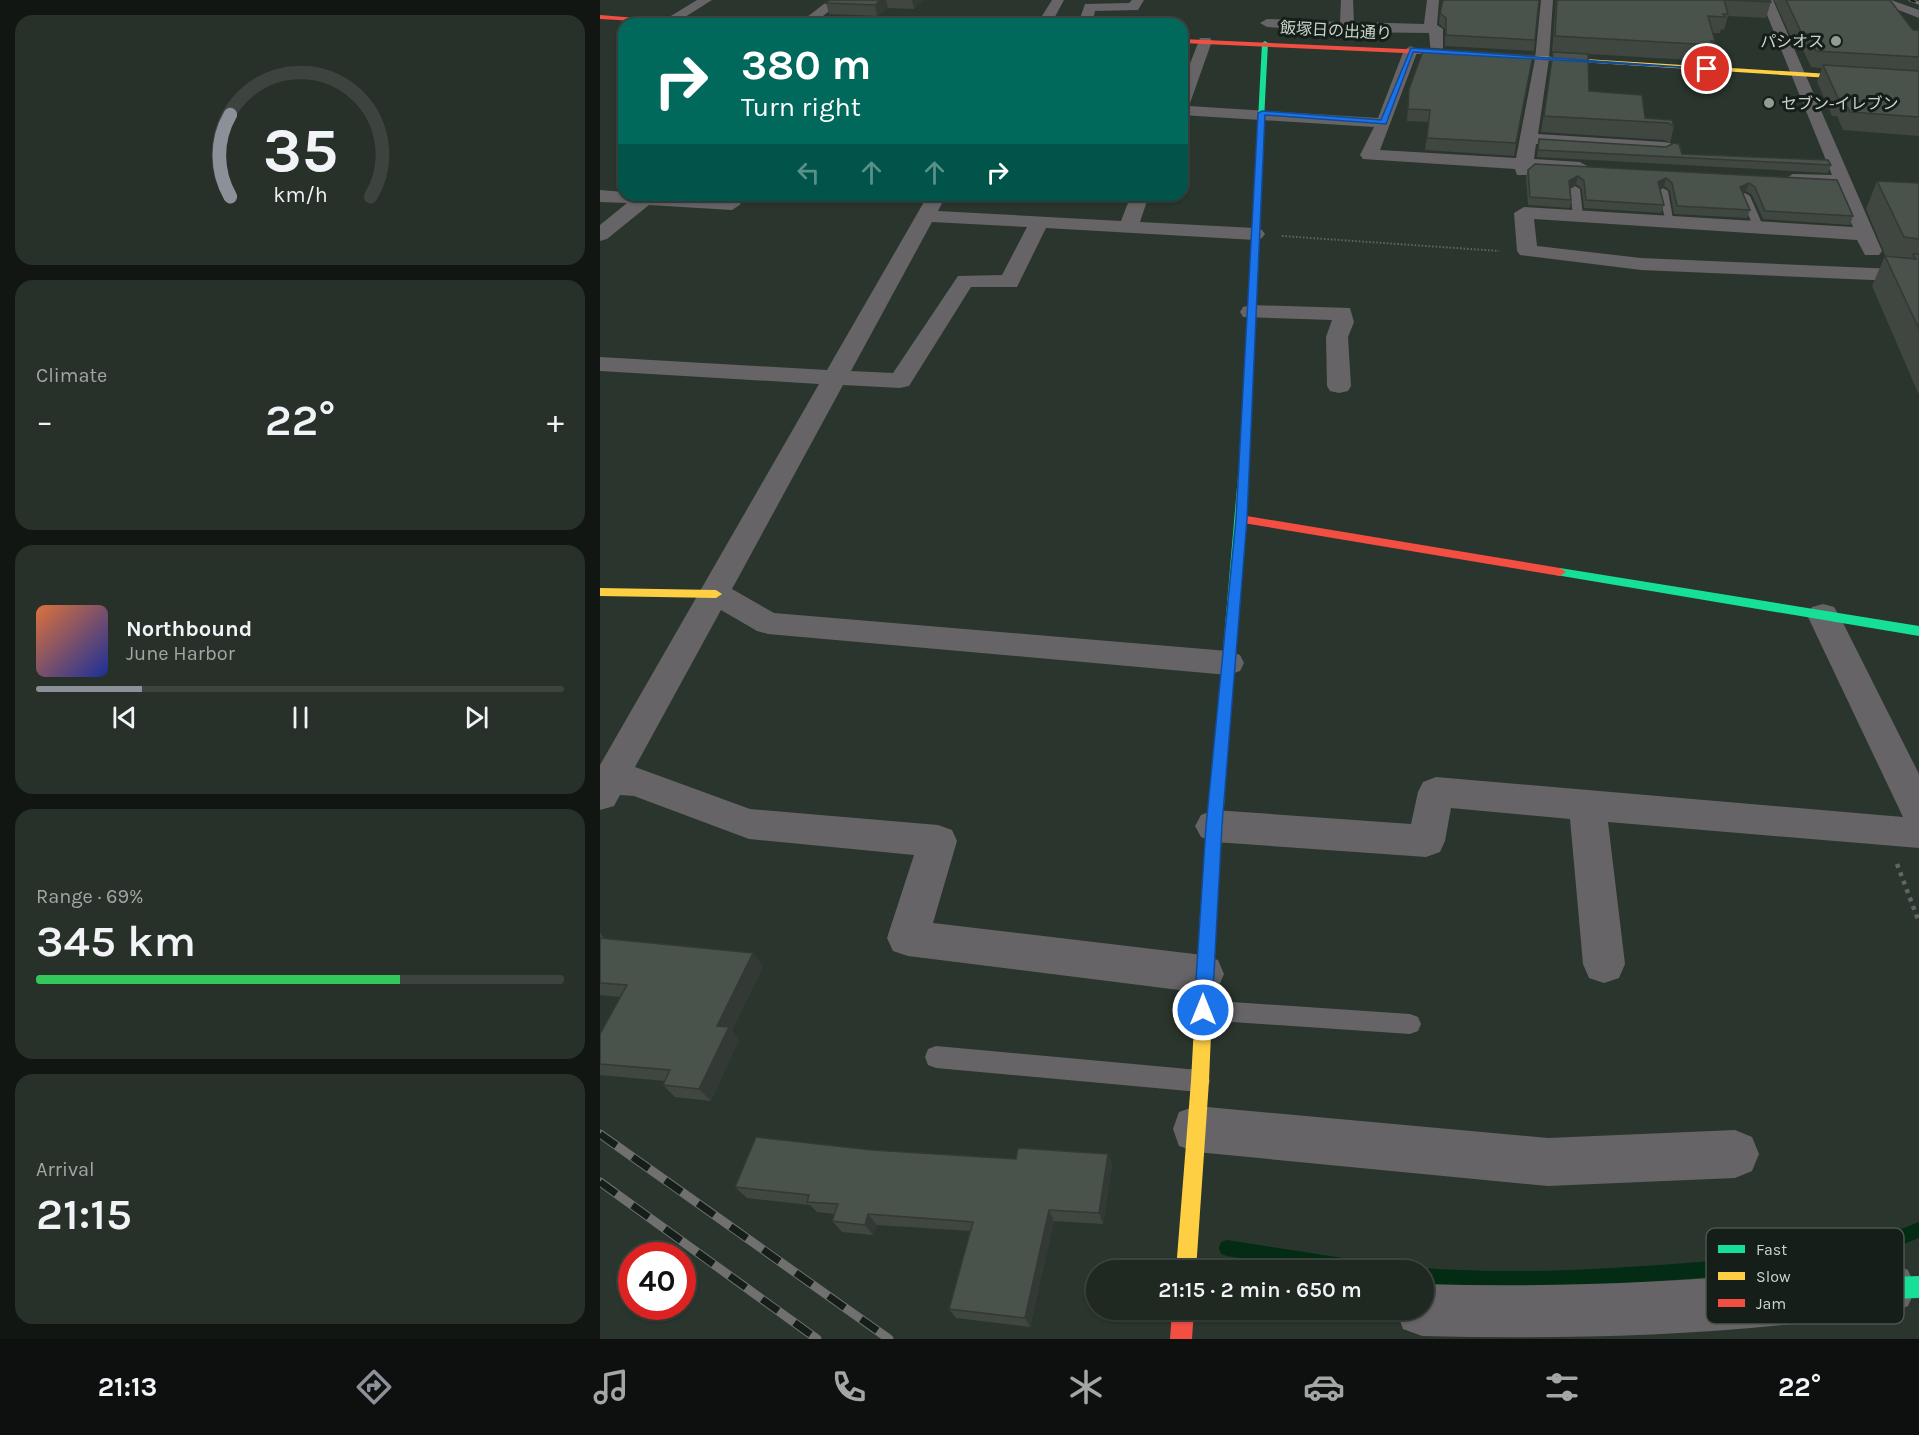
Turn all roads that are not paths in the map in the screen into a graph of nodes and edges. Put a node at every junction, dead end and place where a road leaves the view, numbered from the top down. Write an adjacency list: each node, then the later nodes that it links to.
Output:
1 (706, 0): 14 (street)
2 (837, 0): 15 (street)
3 (1058, 0): 16 (street)
4 (1138, 0): 17 (street)
5 (1347, 0): 19 (street)
6 (1433, 0): 20 (street)
7 (1547, 0): 26 (street)
8 (1767, 0): 27 (street)
9 (1879, 0): 11 (street)
10 (1274, 6): 18 (street)
11 (1919, 14)
12 (600, 17): 13 (street)
13 (618, 18)
14 (675, 18)
15 (813, 18)
16 (1049, 18)
17 (1087, 18)
18 (1267, 22): 19 (street); 23 (street)
19 (1347, 27): 20 (street)
20 (1430, 29): 25 (street)
21 (1188, 41): 22 (street, 飯塚日の出通り)
22 (1205, 41): 23 (street, 飯塚日の出通り); 29 (street)
23 (1265, 43): 24 (street, 飯塚日の出通り); 31 (street)
24 (1411, 50): 25 (street, 飯塚日の出通り); 32 (street)
25 (1436, 52): 26 (street, 飯塚日の出通り)
26 (1542, 59): 27 (street, 飯塚日の出通り); 33 (street)
27 (1800, 74): 28 (street, 飯塚日の出通り); 38 (street)
28 (1919, 81)
29 (1188, 88)
30 (1188, 110): 31 (street)
31 (1262, 113): 32 (street); 52 (street)
32 (1384, 123): 35 (street)
33 (1529, 138): 34 (street); 35 (street)
34 (1664, 147)
35 (1524, 167): 36 (street)
36 (1595, 168)
37 (1773, 177): 38 (street)
38 (1844, 181): 53 (street)
39 (1575, 189): 47 (lane)
40 (1663, 191): 49 (lane)
41 (600, 196): 43 (street)
42 (1745, 196): 51 (lane)
43 (618, 197)
44 (642, 201): 54 (street)
45 (1138, 201): 50 (street)
46 (931, 206): 48 (street); 59 (street)
47 (1578, 216): 49 (street); 55 (street)
48 (1039, 222): 50 (street); 59 (street)
49 (1671, 222): 51 (street)
50 (1129, 226): 52 (street)
51 (1759, 228): 53 (street)
52 (1255, 234): 57 (street)
53 (1864, 234): 55 (street)
54 (600, 235)
55 (1884, 274): 56 (street)
56 (1919, 276)
57 (1251, 312): 60 (street); 61 (street)
58 (600, 364): 59 (street)
59 (834, 378): 63 (street)
60 (1339, 386)
61 (1241, 519): 64 (street); 66 (street)
62 (600, 592): 63 (street)
63 (716, 594): 66 (street); 67 (street)
64 (1823, 615): 65 (street); 69 (street)
65 (1919, 631)
66 (1228, 663): 70 (street)
67 (605, 789): 73 (street)
68 (1587, 806): 70 (street); 71 (street); 72 (street)
69 (1919, 811)
70 (1214, 826): 73 (street)
71 (1902, 827)
72 (1604, 964)
73 (1203, 992): 74 (lane); 76 (street)
74 (1410, 1024)
75 (936, 1057): 76 (lane)
76 (1200, 1081): 77 (street)
77 (1196, 1129): 78 (street); 79 (street)
78 (1735, 1154)
79 (1187, 1260)
80 (1706, 1307): 81 (street)
81 (1434, 1311)
82 (1182, 1320): 83 (street)
83 (1181, 1337)

